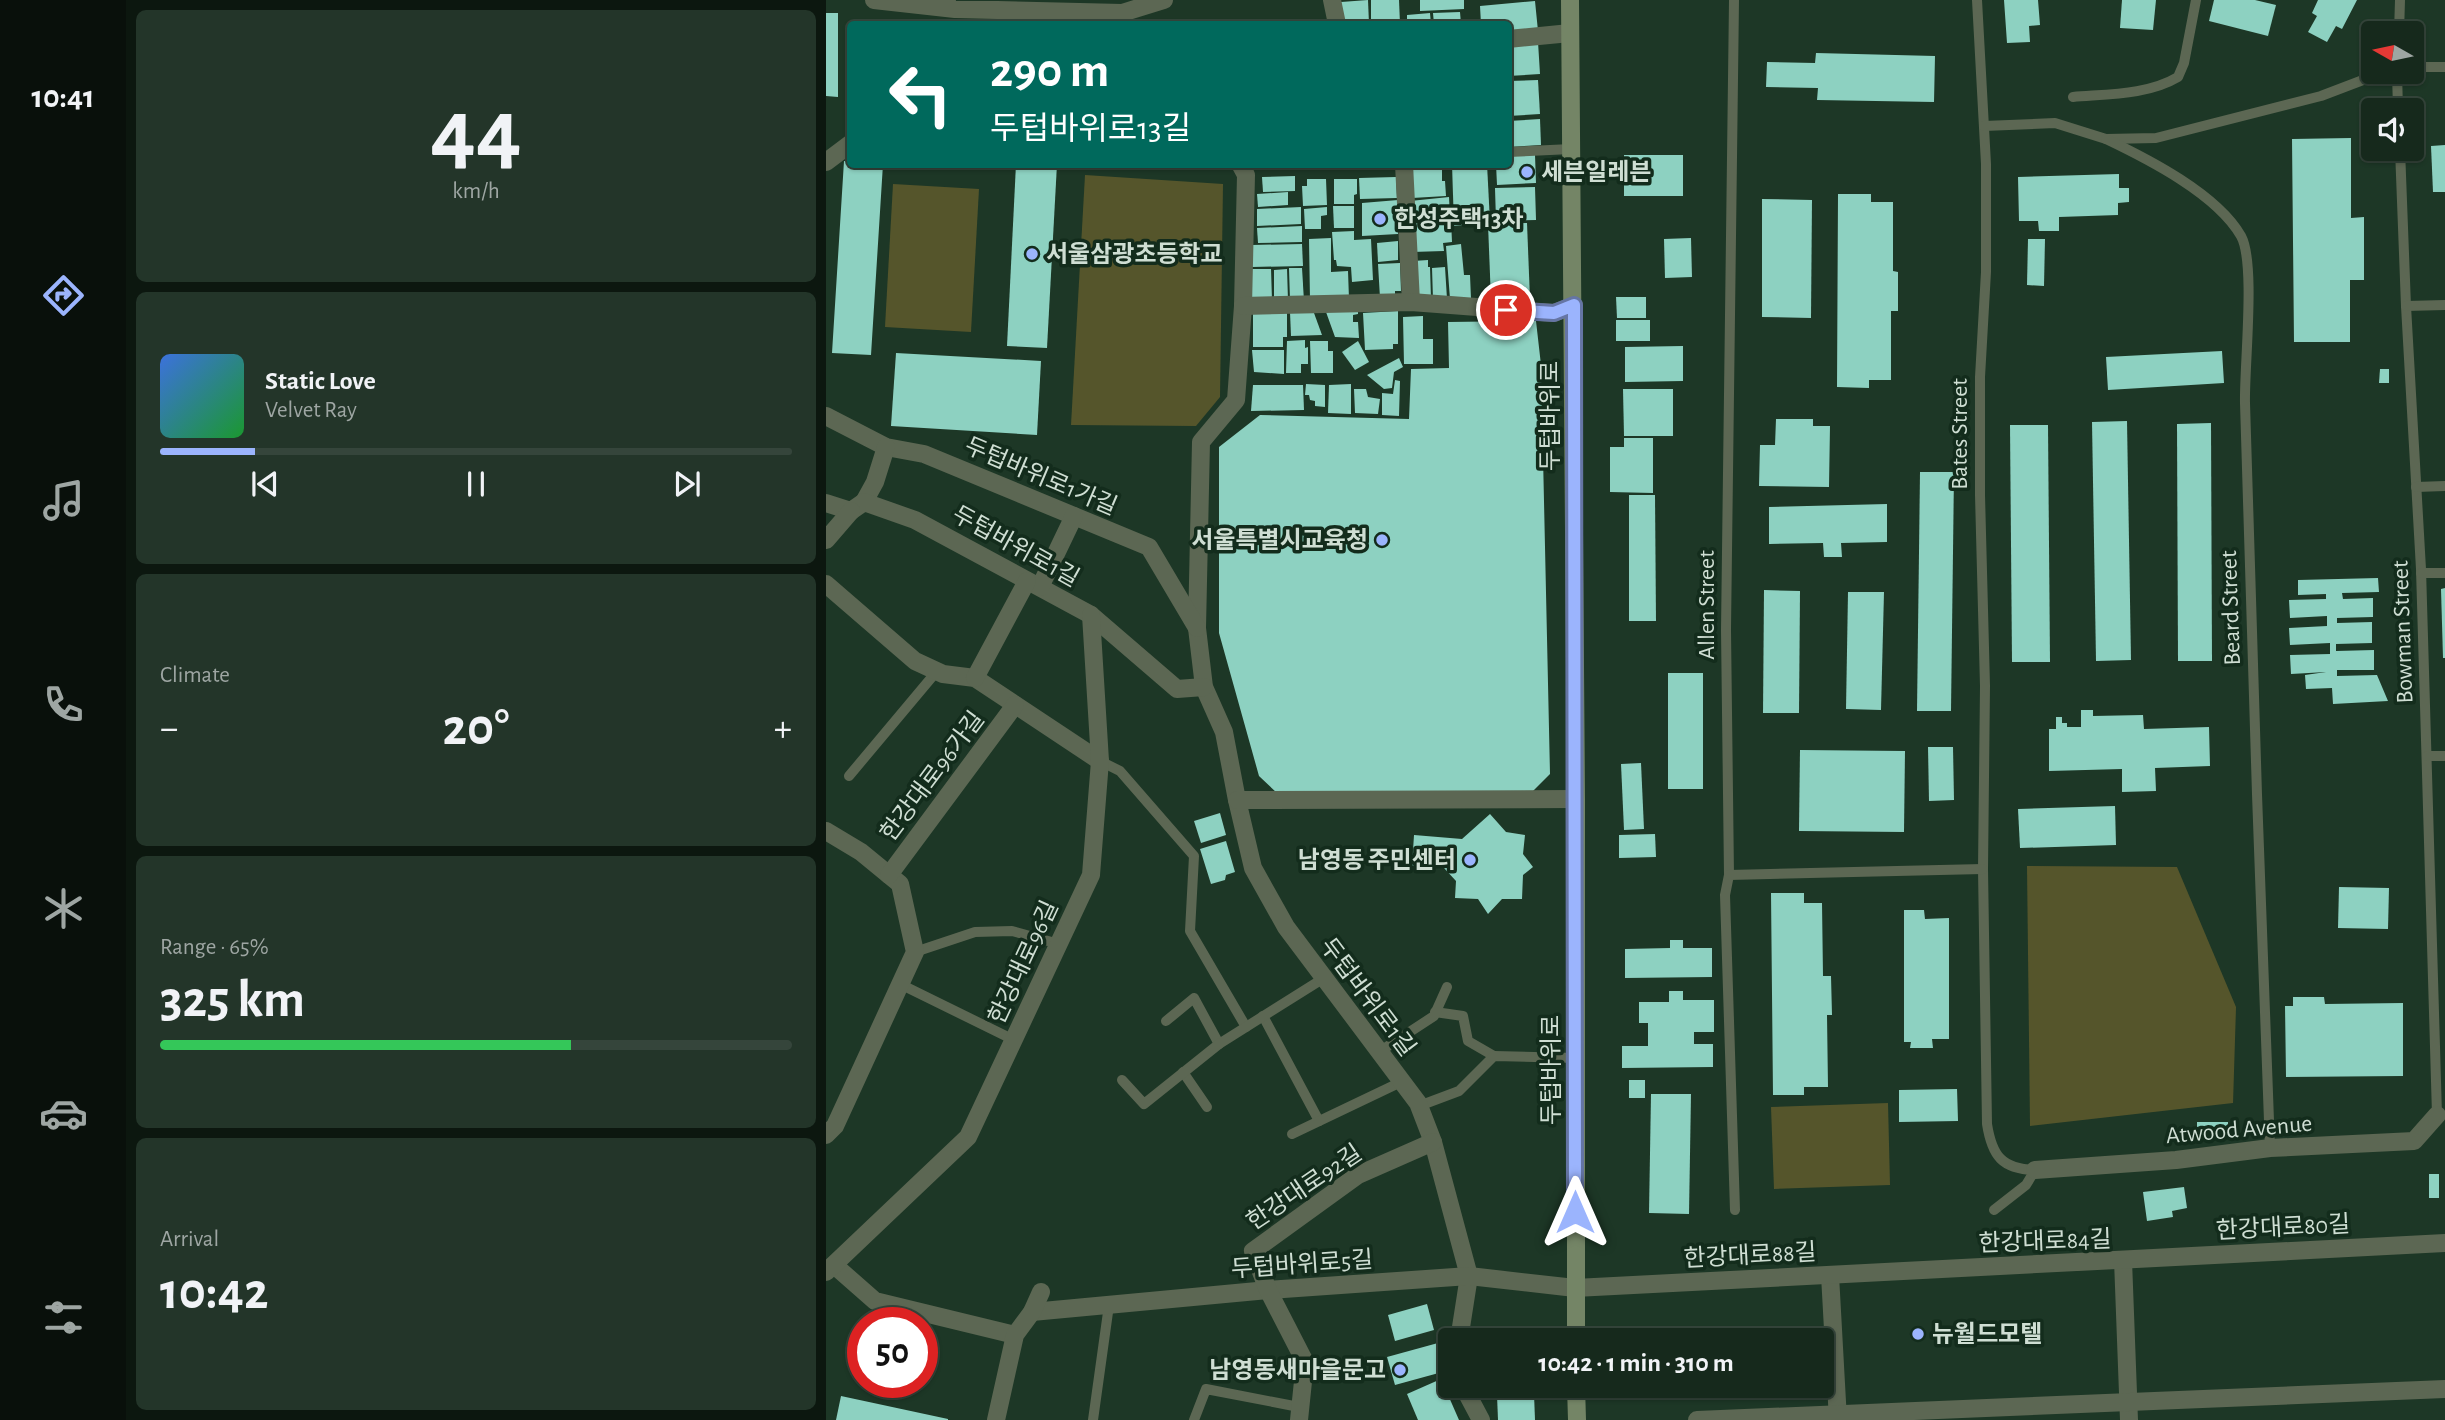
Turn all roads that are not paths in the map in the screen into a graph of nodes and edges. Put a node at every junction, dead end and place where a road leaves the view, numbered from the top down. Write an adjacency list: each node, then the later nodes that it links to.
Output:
1 (874, 0): 9 (street)
2 (1164, 0): 10 (street)
3 (1332, 0): 11 (street)
4 (1570, 0): 13 (main road, 두텁바위로)
5 (1734, 0): 60 (lane, Allen Street)
6 (1977, 0): 19 (lane, Bates Street)
7 (2196, 0): 18 (lane)
8 (2400, 0): 12 (lane)
9 (959, 15): 10 (street)
10 (1125, 19)
11 (1336, 21)
12 (2399, 21)
13 (1570, 33): 14 (street); 22 (main road, 두텁바위로)
14 (1512, 38)
15 (2424, 67): 16 (lane)
16 (2445, 67)
17 (2361, 81): 20 (lane)
18 (2073, 97)
19 (1984, 126): 20 (lane); 58 (lane, Bates Street)
20 (2106, 139): 85 (lane, Beard Street)
21 (847, 146): 25 (street)
22 (1571, 149): 23 (lane); 29 (main road, 두텁바위로)
23 (1512, 152)
24 (2400, 161): 32 (lane, Bowman Street)
25 (826, 162)
26 (1247, 168): 31 (street, 두텁바위로1길)
27 (1406, 168): 28 (street)
28 (1411, 302): 29 (street); 31 (street)
29 (1574, 305): 55 (main road, 두텁바위로)
30 (2445, 305): 32 (lane)
31 (1243, 306): 46 (street, 두텁바위로1길)
32 (2406, 306): 36 (lane, Bowman Street)
33 (827, 422): 34 (street, 두텁바위로1가길)
34 (886, 447): 38 (street); 39 (street, 두텁바위로1가길)
35 (2445, 485): 36 (lane)
36 (2416, 487): 41 (lane, Bowman Street)
37 (826, 503): 38 (street, 두텁바위로1길)
38 (858, 506): 40 (street); 44 (street, 두텁바위로1길)
39 (1074, 516): 44 (street); 46 (street, 두텁바위로1가길)
40 (826, 540)
41 (2421, 573): 42 (lane); 51 (lane, Bowman Street)
42 (2445, 573)
43 (826, 584): 47 (street, 한강대로96가길)
44 (1033, 584): 45 (street, 두텁바위로1길); 48 (street)
45 (1091, 615): 49 (street, 두텁바위로1길); 53 (street, 한강대로96길)
46 (1197, 628): 49 (street, 두텁바위로1길)
47 (937, 671): 48 (street, 한강대로96가길); 54 (lane)
48 (975, 678): 50 (street, 한강대로96가길)
49 (1204, 687): 56 (street, 두텁바위로1길)
50 (1015, 705): 53 (street, 한강대로96가길); 59 (street, 한강대로96가길)
51 (2427, 756): 52 (lane); 80 (lane, Bowman Street)
52 (2445, 756)
53 (1100, 761): 61 (street, 한강대로96길); 69 (lane)
54 (849, 776)
55 (1576, 799): 56 (street); 74 (main road, 두텁바위로)
56 (1237, 800): 63 (street, 두텁바위로1길)
57 (826, 831): 59 (street)
58 (1983, 869): 60 (lane); 86 (lane, Bates Street)
59 (889, 875): 62 (street)
60 (1729, 875): 87 (lane, Allen Street)
61 (1059, 944): 62 (lane); 70 (street, 한강대로96길)
62 (915, 951): 64 (street)
63 (1324, 978): 67 (lane); 72 (street, 두텁바위로1길)
64 (900, 984): 70 (lane); 83 (street)
65 (1447, 987): 66 (lane)
66 (1436, 1012): 72 (lane); 73 (lane)
67 (1263, 1016): 69 (lane); 81 (lane)
68 (1166, 1021): 71 (lane)
69 (1245, 1027): 71 (lane)
70 (1014, 1040): 91 (street, 한강대로96길)
71 (1219, 1044): 75 (lane)
72 (1379, 1052): 77 (street, 두텁바위로1길)
73 (1494, 1056): 74 (lane); 78 (lane)
74 (1576, 1058): 94 (main road, 두텁바위로)
75 (1183, 1072): 76 (lane); 79 (lane)
76 (1122, 1080)
77 (1401, 1082): 78 (street, 두텁바위로1길); 81 (lane)
78 (1419, 1106): 84 (street, 두텁바위로1길)
79 (1207, 1107)
80 (2437, 1115): 85 (street, Atwood Avenue)
81 (1319, 1121): 82 (lane)
82 (1292, 1134)
83 (826, 1135)
84 (1433, 1142): 93 (street, 두텁바위로1길); 95 (street, 한강대로92길)
85 (2270, 1148): 86 (street, Atwood Avenue)
86 (2035, 1170): 88 (lane)
87 (1735, 1210)
88 (1994, 1210)
89 (2445, 1243): 90 (street, 한강대로80길)
90 (2123, 1260): 92 (street, 한강대로84길); 105 (street, 한강대로84길)
91 (830, 1268): 101 (street, 한강대로96길)
92 (1830, 1275): 94 (street, 한강대로88길); 107 (street, 한강대로88길)
93 (1469, 1276): 94 (street, 두텁바위로5길); 95 (street, 두텁바위로5길); 99 (street, 두텁바위로1길)
94 (1575, 1288): 100 (main road, 두텁바위로)
95 (1268, 1290): 97 (street, 두텁바위로5길); 106 (street, 한강대로92길)
96 (1041, 1292): 98 (street)
97 (1109, 1305): 98 (street, 두텁바위로5길); 109 (lane)
98 (1032, 1312): 101 (street)
99 (1461, 1328)
100 (1576, 1328)
101 (1015, 1335): 108 (street)
102 (2445, 1389): 105 (street)
103 (1469, 1398): 111 (street)
104 (1576, 1398): 112 (main road)
105 (2128, 1411): 107 (street)
106 (1299, 1413): 110 (lane)
107 (1838, 1417): 113 (street)
108 (996, 1420)
109 (1093, 1420)
110 (1194, 1420)
111 (1480, 1420)
112 (1577, 1420)
113 (1697, 1420)

